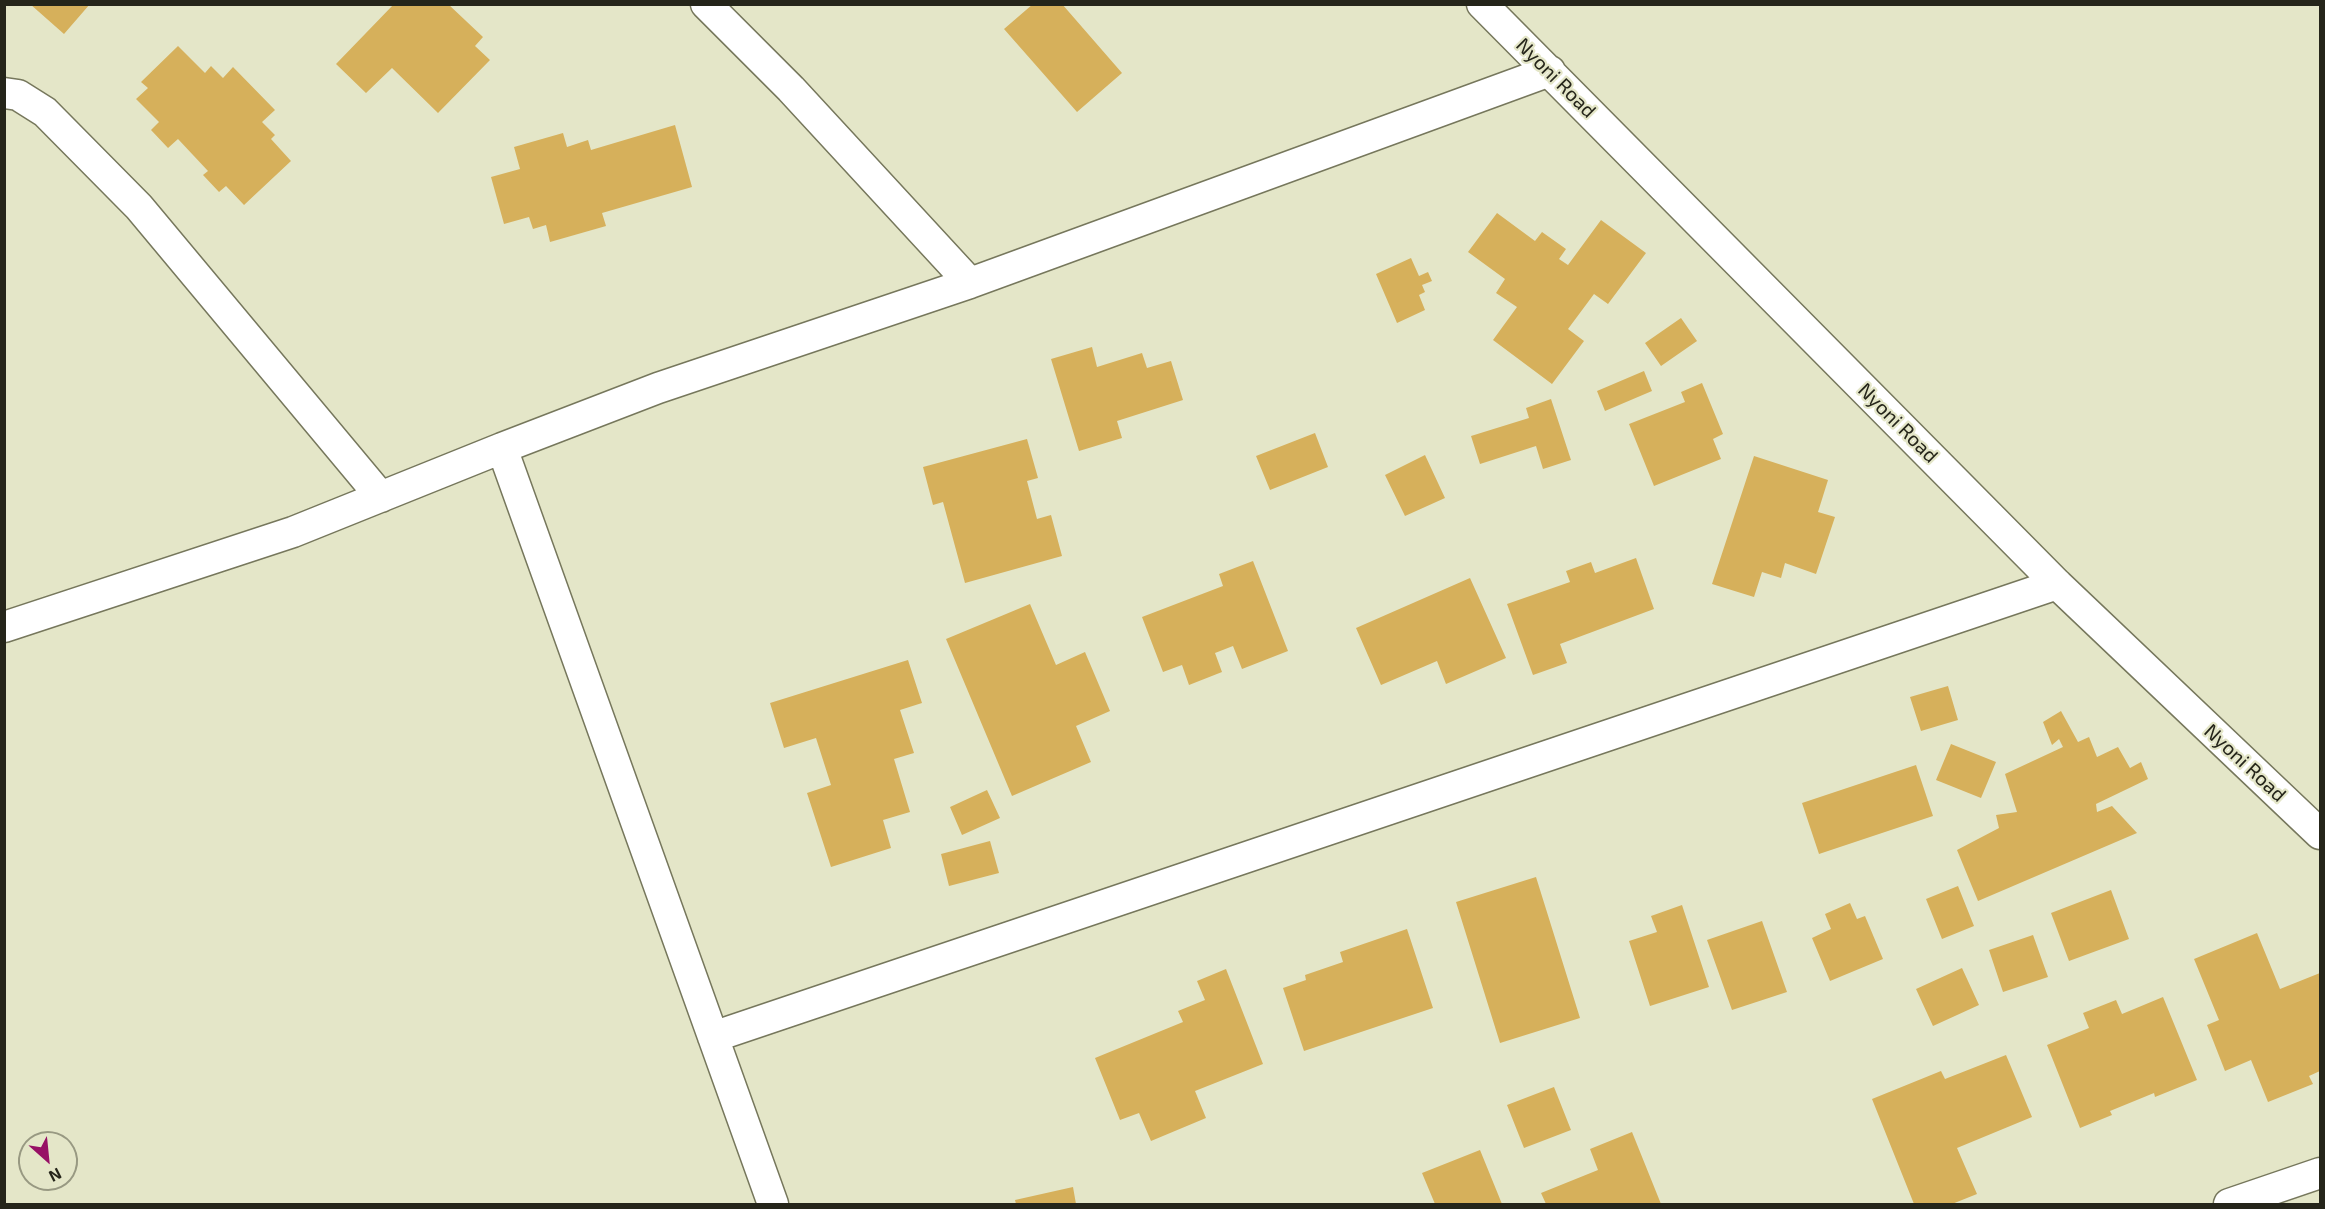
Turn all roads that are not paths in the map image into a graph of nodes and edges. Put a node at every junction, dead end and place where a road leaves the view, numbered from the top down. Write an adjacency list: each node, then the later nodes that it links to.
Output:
1 (706, 4): 5 (street)
2 (1482, 4): 3 (street, Nyoni Road)
3 (1550, 71): 5 (street); 8 (street, Nyoni Road)
4 (4, 93): 7 (street)
5 (970, 283): 6 (street)
6 (502, 448): 7 (street); 11 (street)
7 (381, 497): 9 (street)
8 (2057, 584): 10 (street, Nyoni Road); 11 (street)
9 (4, 627)
10 (2320, 834)
11 (713, 1037): 13 (street)
12 (2320, 1173): 14 (street)
13 (773, 1204)
14 (2229, 1204)

